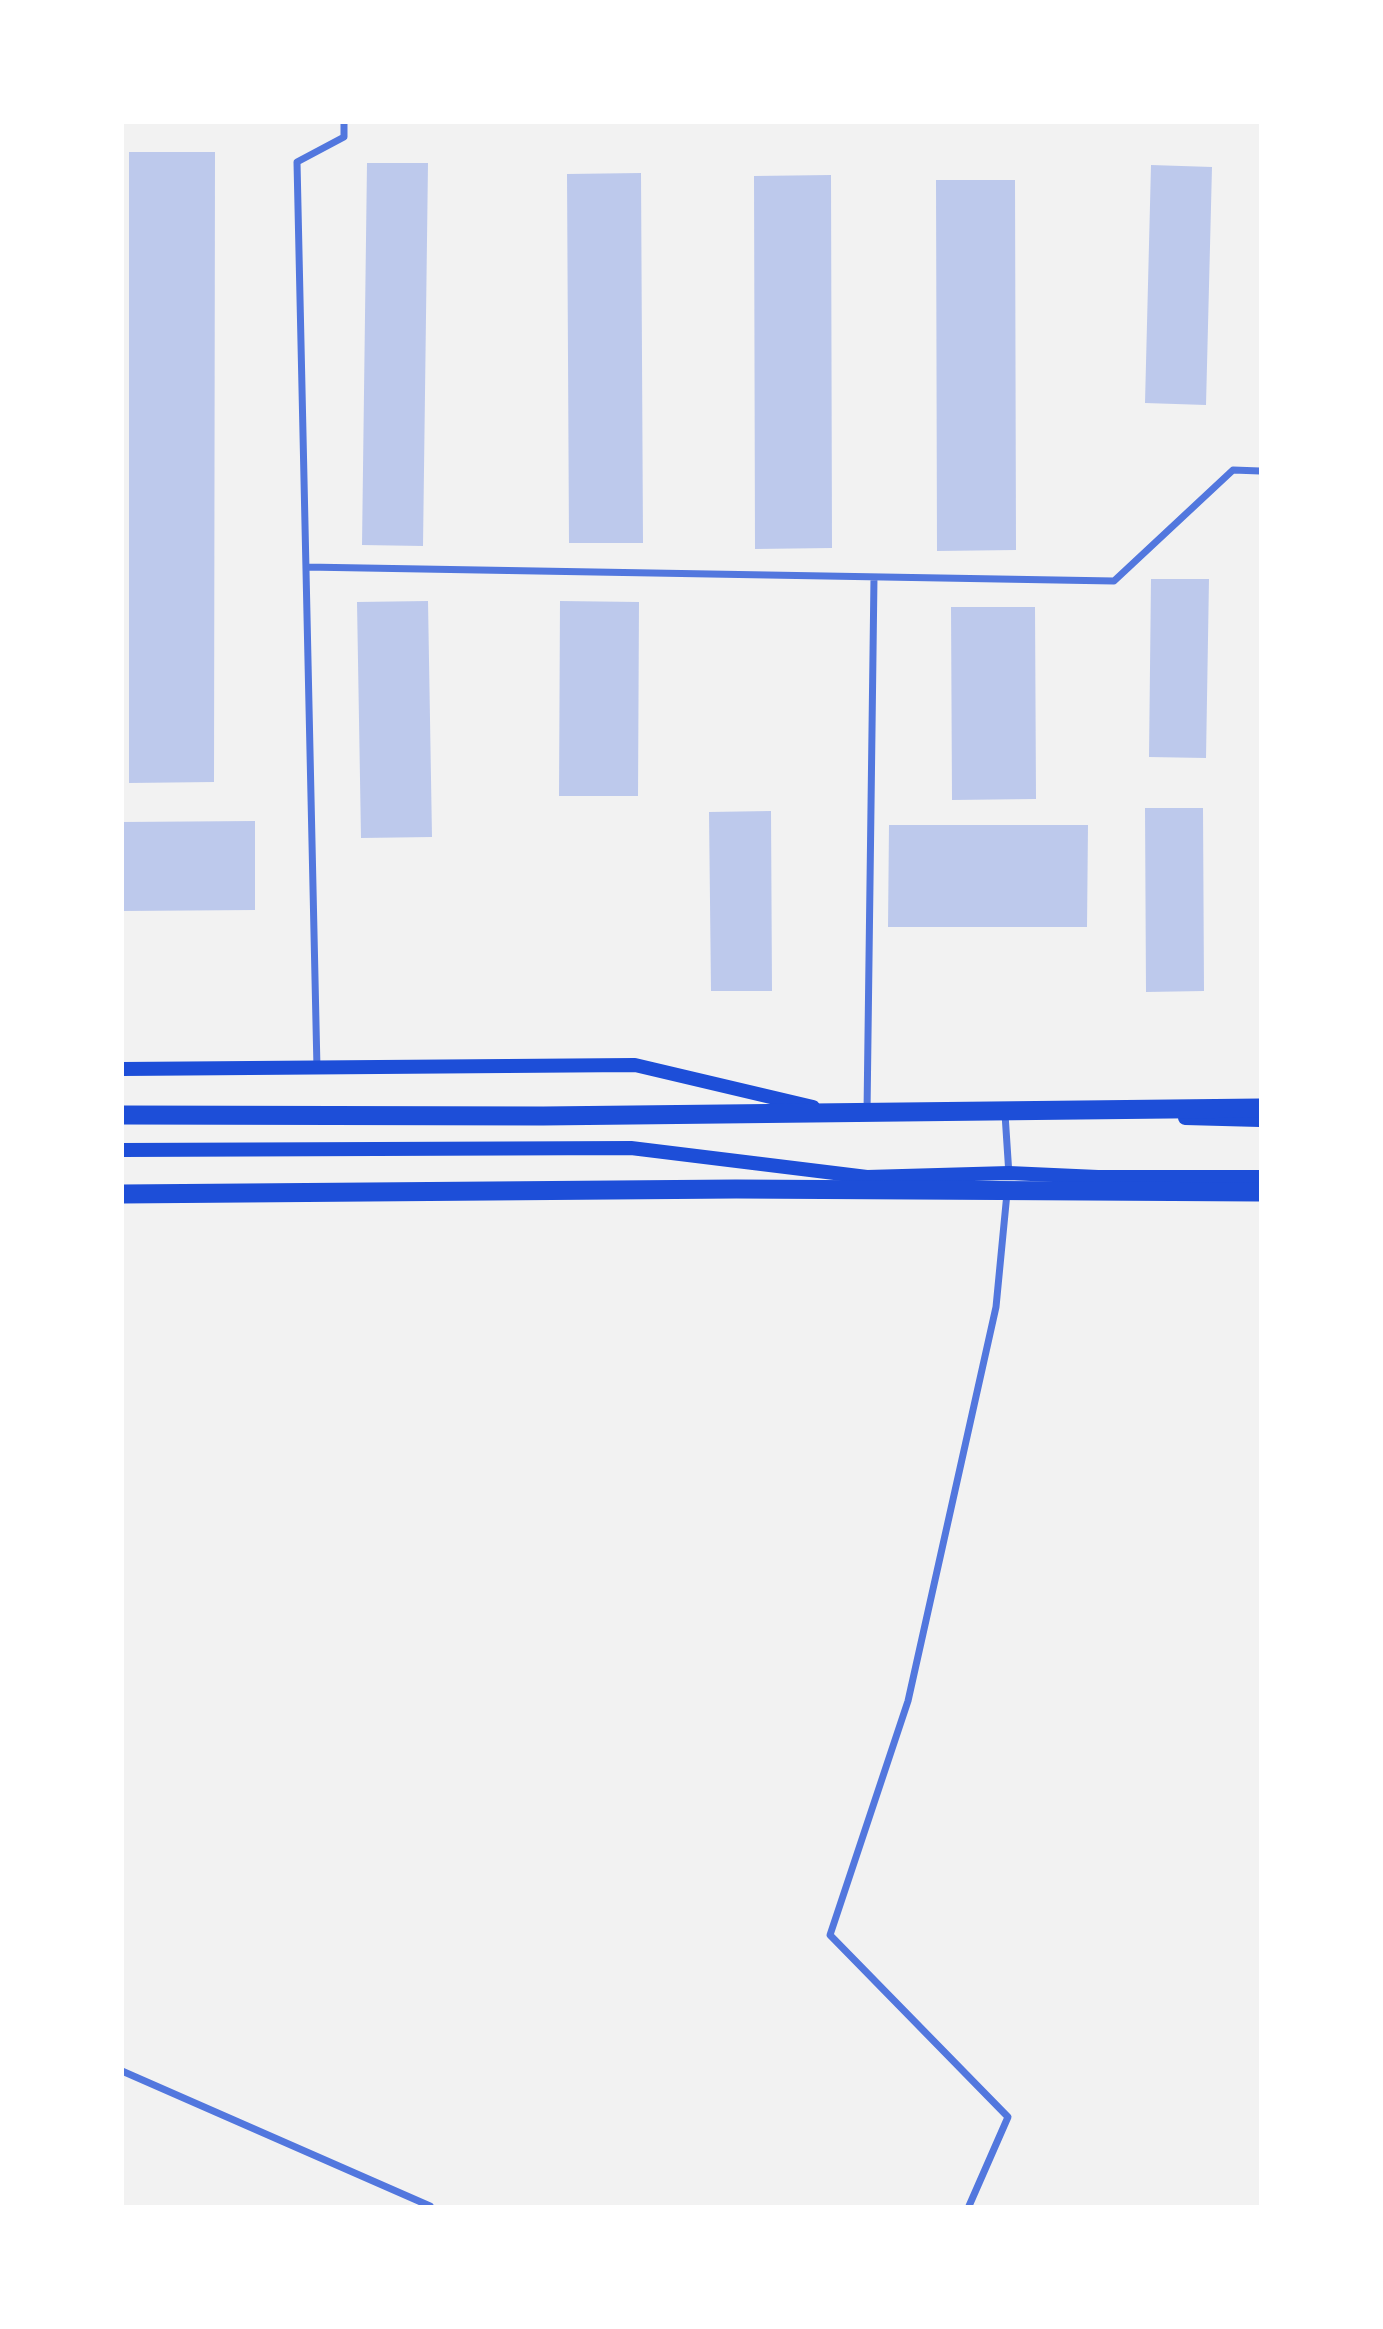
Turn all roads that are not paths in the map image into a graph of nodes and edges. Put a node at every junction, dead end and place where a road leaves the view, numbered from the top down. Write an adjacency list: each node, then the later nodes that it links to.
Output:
1 (344, 122): 3 (street)
2 (1261, 471): 4 (street)
3 (306, 567): 4 (street); 6 (street)
4 (874, 577): 10 (street)
5 (122, 1069): 6 (main road)
6 (317, 1069): 10 (main road)
7 (1261, 1108): 9 (highway)
8 (1005, 1114): 10 (main road); 11 (main road); 13 (street)
9 (122, 1115)
10 (867, 1120)
11 (1261, 1120)
12 (122, 1150): 13 (main road)
13 (1009, 1173): 14 (main road); 19 (street)
14 (1261, 1177)
15 (1261, 1192): 16 (highway)
16 (122, 1194)
17 (122, 2071): 18 (street)
18 (430, 2207)
19 (969, 2207)

